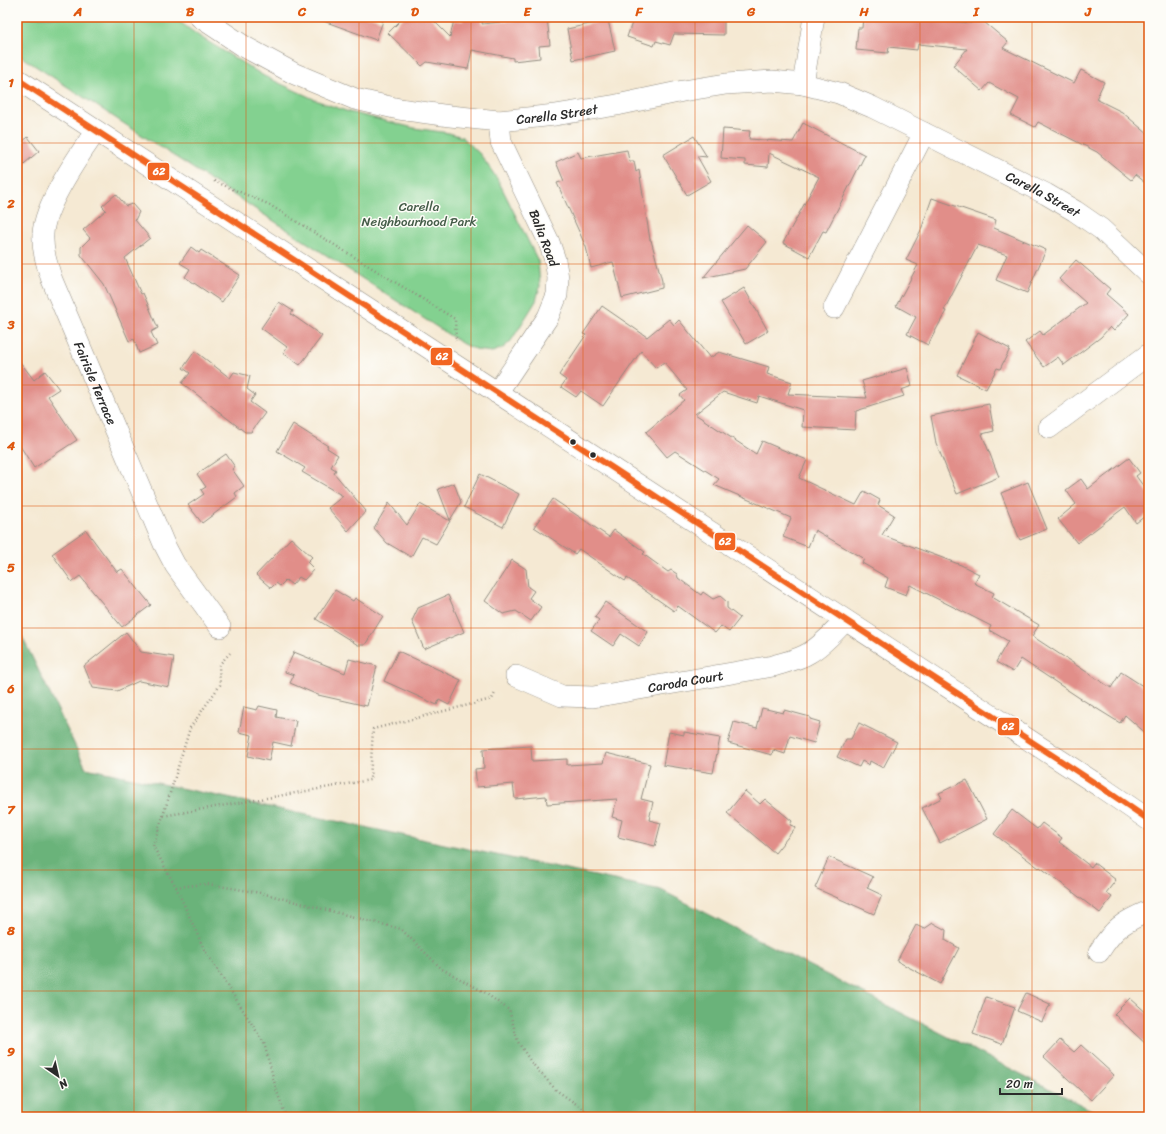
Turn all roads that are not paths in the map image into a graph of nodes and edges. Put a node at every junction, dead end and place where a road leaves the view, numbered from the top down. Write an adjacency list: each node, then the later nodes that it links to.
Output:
1 (200, 17): 5 (street, Carella Street)
2 (814, 17): 4 (street)
3 (17, 79): 6 (street)
4 (803, 84): 5 (street, Carella Street); 7 (street, Carella Street)
5 (499, 121): 11 (street, Balia Road)
6 (96, 131): 11 (street); 14 (street, Fairisle Terrace)
7 (924, 132): 8 (street, Carella Street); 9 (street)
8 (1149, 274)
9 (834, 308)
10 (1149, 354): 12 (street)
11 (497, 393): 13 (street)
12 (1049, 428)
13 (845, 621): 15 (street, Caroda Court); 16 (street)
14 (220, 627)
15 (516, 676)
16 (1149, 820)
17 (1149, 911): 18 (street)
18 (1099, 952)

